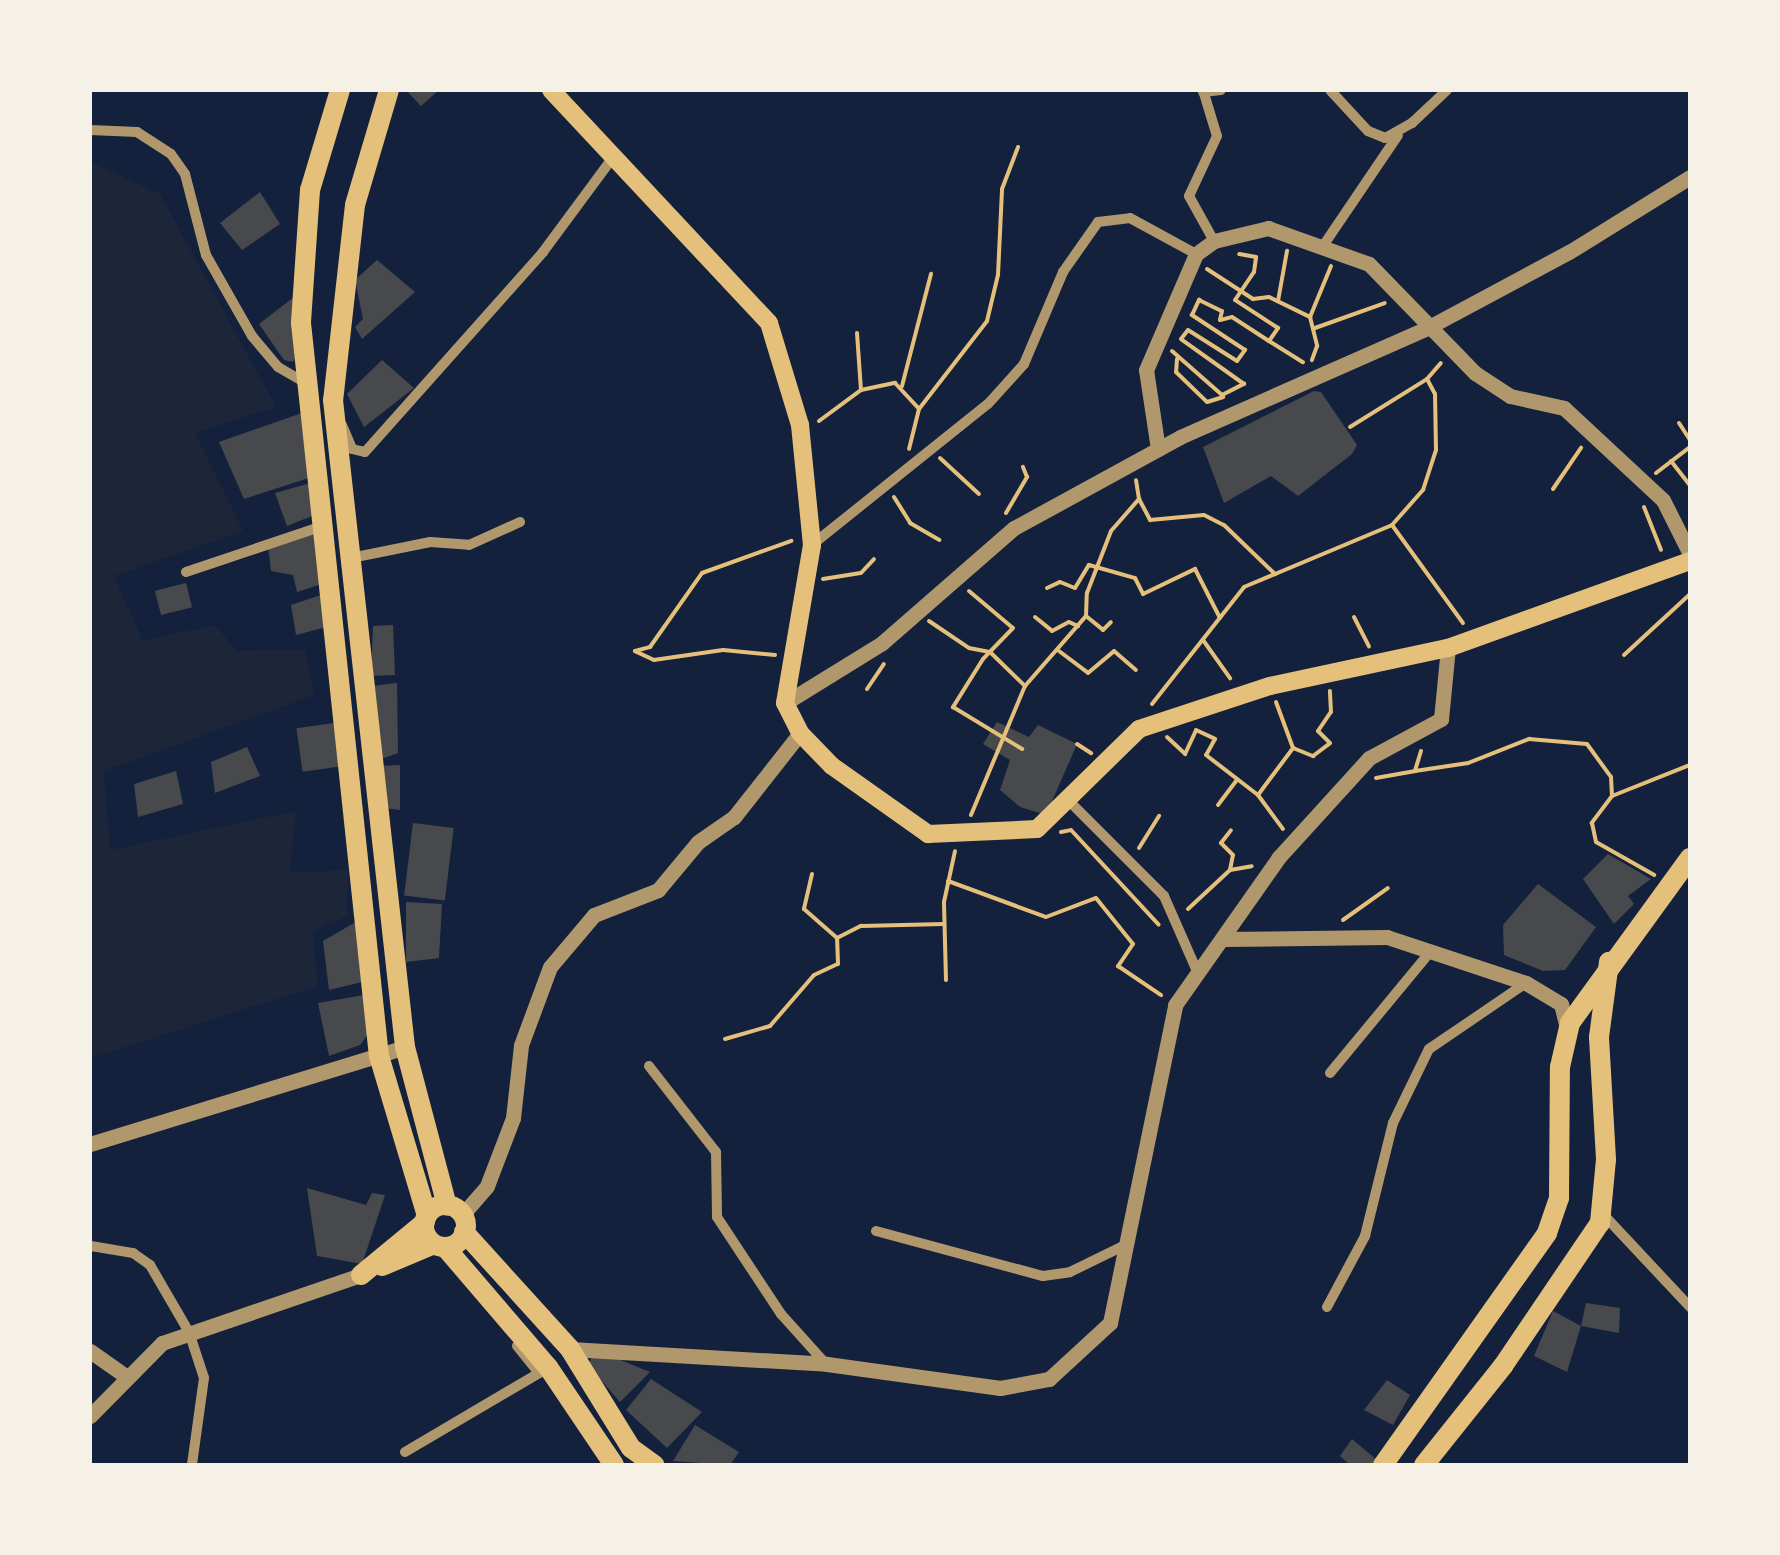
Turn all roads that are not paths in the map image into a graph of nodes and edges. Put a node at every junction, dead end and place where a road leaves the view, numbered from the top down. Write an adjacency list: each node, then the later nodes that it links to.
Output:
1 (340, 90): 17 (main road)
2 (389, 90): 16 (main road)
3 (552, 90): 10 (main road)
4 (1221, 90): 7 (street)
5 (1330, 90): 9 (street)
6 (1447, 90): 9 (street)
7 (1203, 91): 13 (street)
8 (90, 130): 17 (street)
9 (1398, 134): 12 (street)
10 (615, 155): 18 (street); 22 (main road)
11 (1690, 177): 15 (street)
12 (1325, 243): 13 (street); 15 (street)
13 (1214, 249): 14 (street)
14 (1200, 260): 19 (street); 22 (street)
15 (1426, 328): 19 (street); 24 (street)
16 (336, 367): 17 (main road); 18 (main road)
17 (307, 385): 21 (main road)
18 (333, 400): 23 (main road)
19 (1158, 449): 27 (street)
20 (520, 522): 23 (street)
21 (327, 525): 25 (street); 38 (main road)
22 (806, 550): 27 (main road)
23 (350, 558): 37 (main road)
24 (1690, 558): 26 (main road)
25 (186, 572)
26 (1448, 648): 29 (main road); 31 (street)
27 (785, 703): 28 (main road)
28 (800, 733): 29 (main road); 43 (street)
29 (1065, 797): 34 (street)
30 (1690, 858): 33 (main road)
31 (1223, 939): 32 (street); 34 (street)
32 (1430, 952): 35 (street); 40 (street)
33 (1609, 962): 36 (main road); 42 (main road)
34 (1197, 971): 46 (street)
35 (1526, 983): 36 (street); 51 (street)
36 (1568, 1032): 63 (main road)
37 (405, 1047): 38 (street); 43 (main road)
38 (378, 1056): 41 (street); 44 (main road)
39 (649, 1066): 56 (street)
40 (1330, 1073)
41 (90, 1144)
42 (1602, 1213): 50 (street); 64 (main road)
43 (458, 1218): 44 (main road); 48 (main road); 54 (main road)
44 (426, 1219): 48 (main road); 49 (main road)
45 (876, 1231): 46 (street)
46 (1125, 1245): 56 (street)
47 (92, 1246): 52 (street)
48 (440, 1246): 49 (main road); 53 (main road)
49 (361, 1274): 52 (street)
50 (1690, 1307)
51 (1327, 1308)
52 (189, 1332): 57 (street); 60 (street)
53 (522, 1338): 54 (main road); 59 (street); 61 (main road)
54 (570, 1349): 56 (street); 62 (main road)
55 (90, 1351): 57 (street)
56 (827, 1364)
57 (127, 1377): 58 (street)
58 (90, 1416)
59 (405, 1452)
60 (192, 1465)
61 (614, 1465)
62 (654, 1465)
63 (1383, 1465)
64 (1424, 1465)

